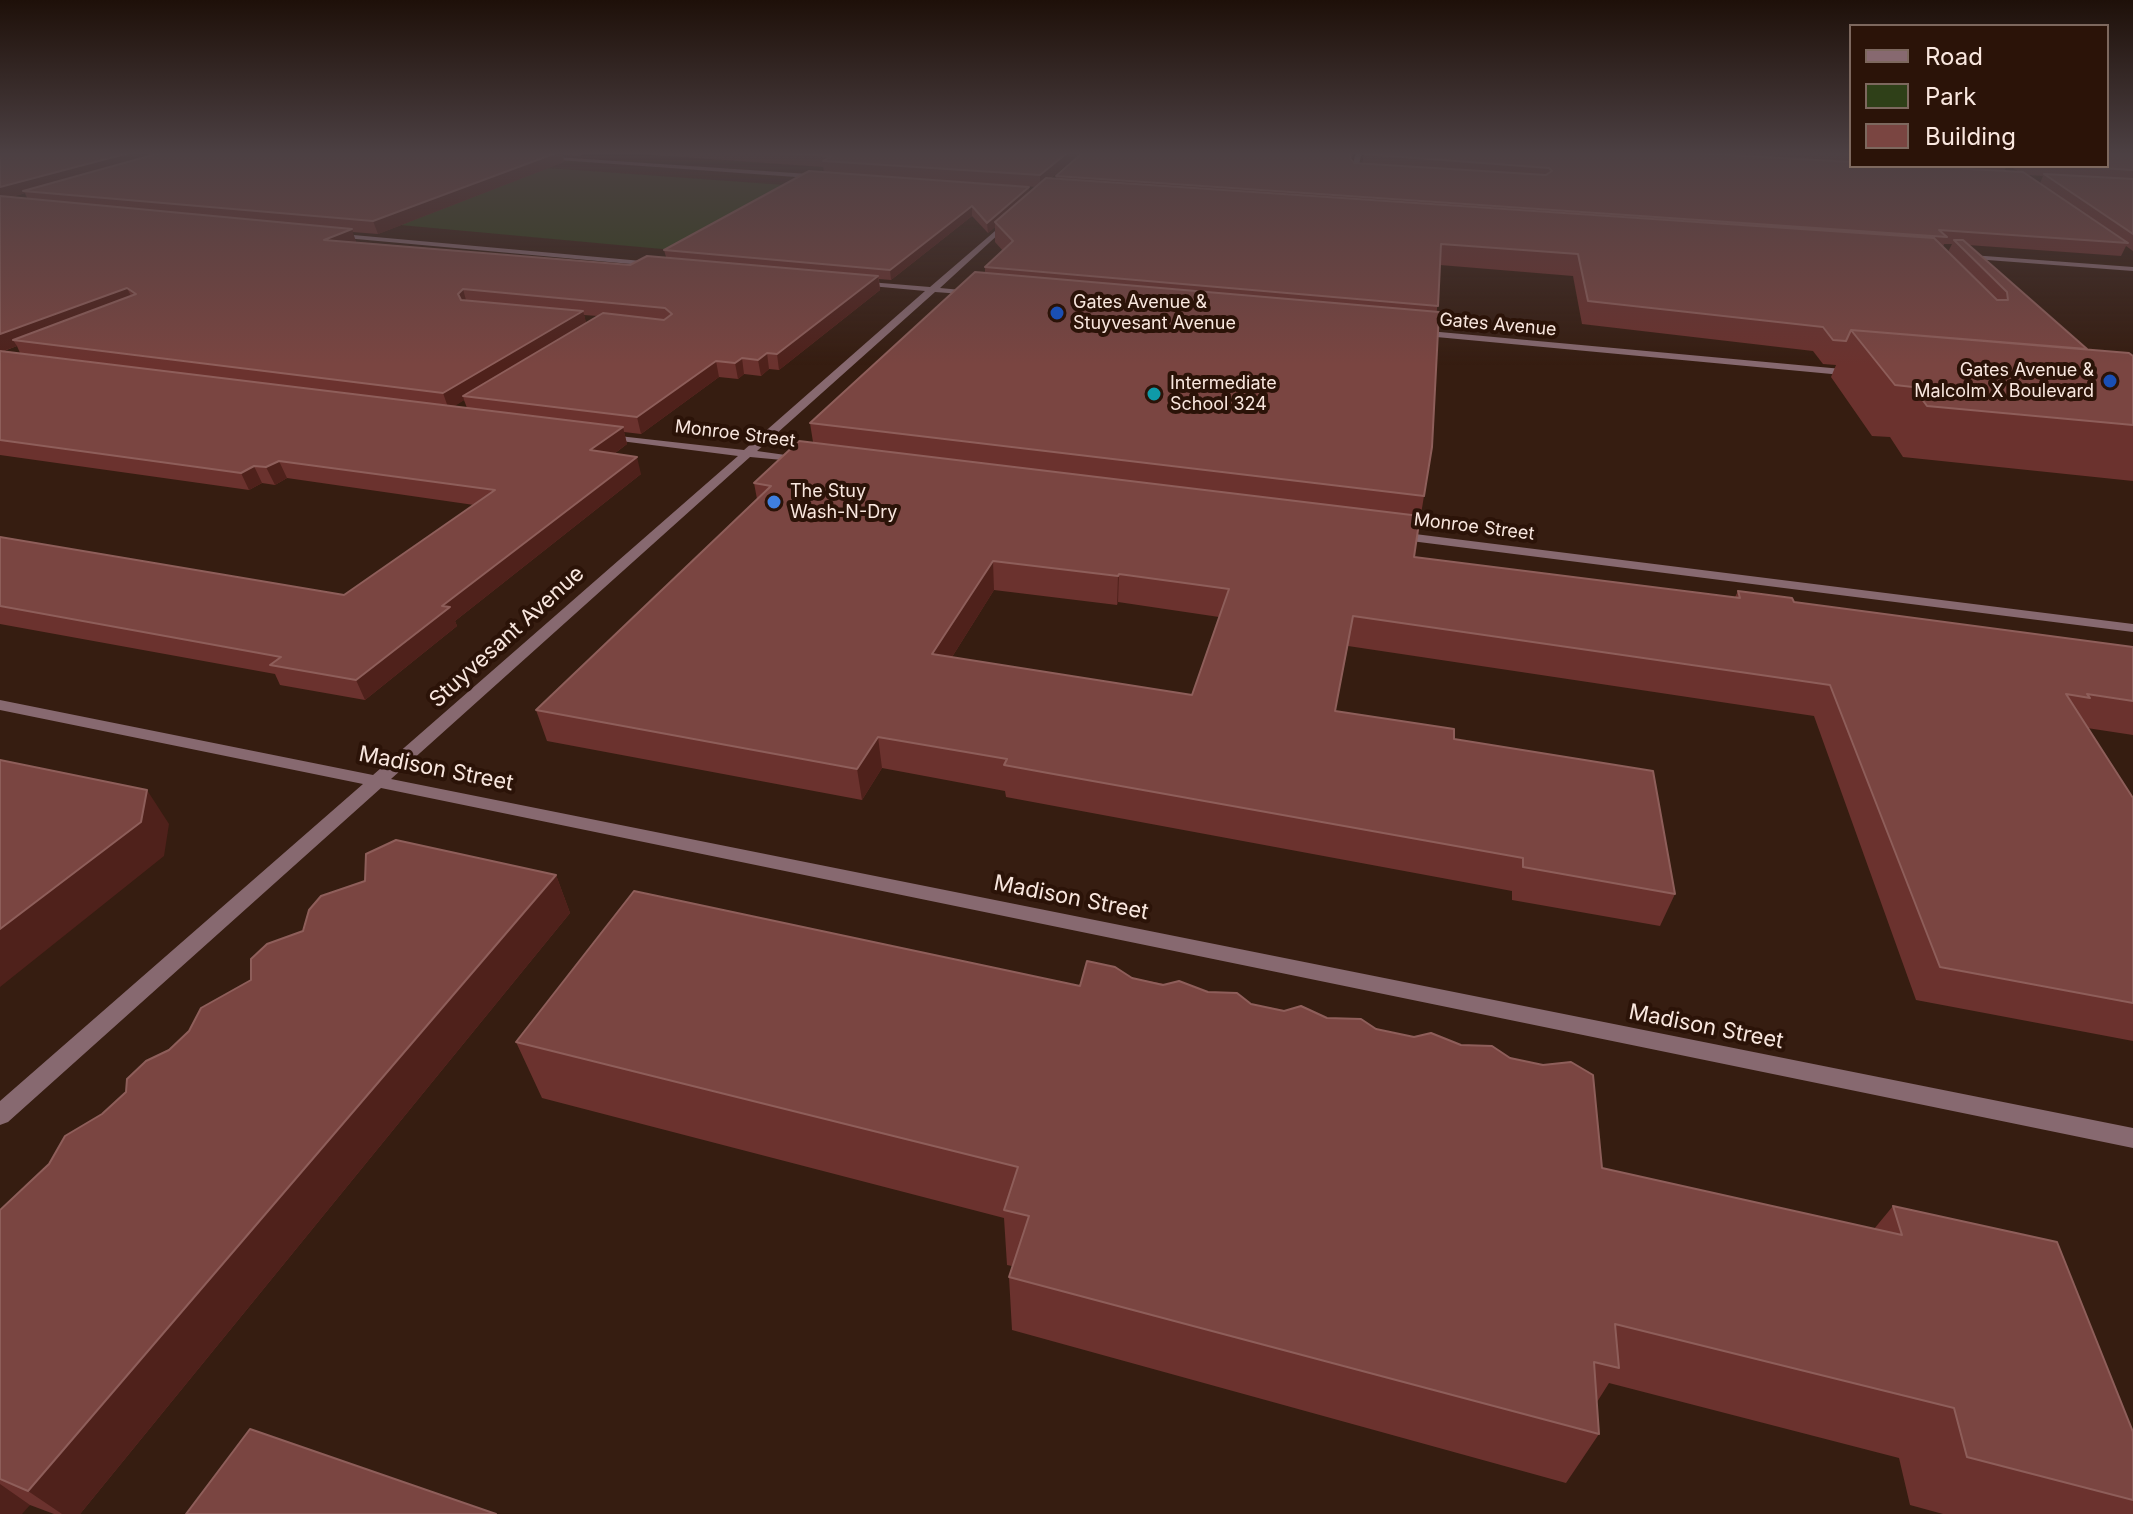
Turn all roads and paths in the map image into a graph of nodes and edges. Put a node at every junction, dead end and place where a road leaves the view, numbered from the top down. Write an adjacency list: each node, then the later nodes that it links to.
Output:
1 (1007, 224): 7 (street, Stuyvesant Avenue)
2 (317, 234): 4 (street)
3 (1944, 255): 5 (street)
4 (660, 265)
5 (2133, 269)
6 (847, 282): 7 (street)
7 (933, 289): 8 (street); 12 (street, Stuyvesant Avenue)
8 (983, 294)
9 (1408, 333): 10 (street, Gates Avenue)
10 (1865, 374)
11 (585, 433): 12 (street, Monroe Street)
12 (748, 454): 13 (street, Monroe Street); 17 (street, Stuyvesant Avenue)
13 (815, 462)
14 (1390, 534): 15 (street, Monroe Street)
15 (2133, 628)
16 (0, 705): 17 (street, Madison Street)
17 (376, 782): 18 (street, Stuyvesant Avenue); 19 (street, Madison Street)
18 (0, 1115)
19 (2133, 1138)

